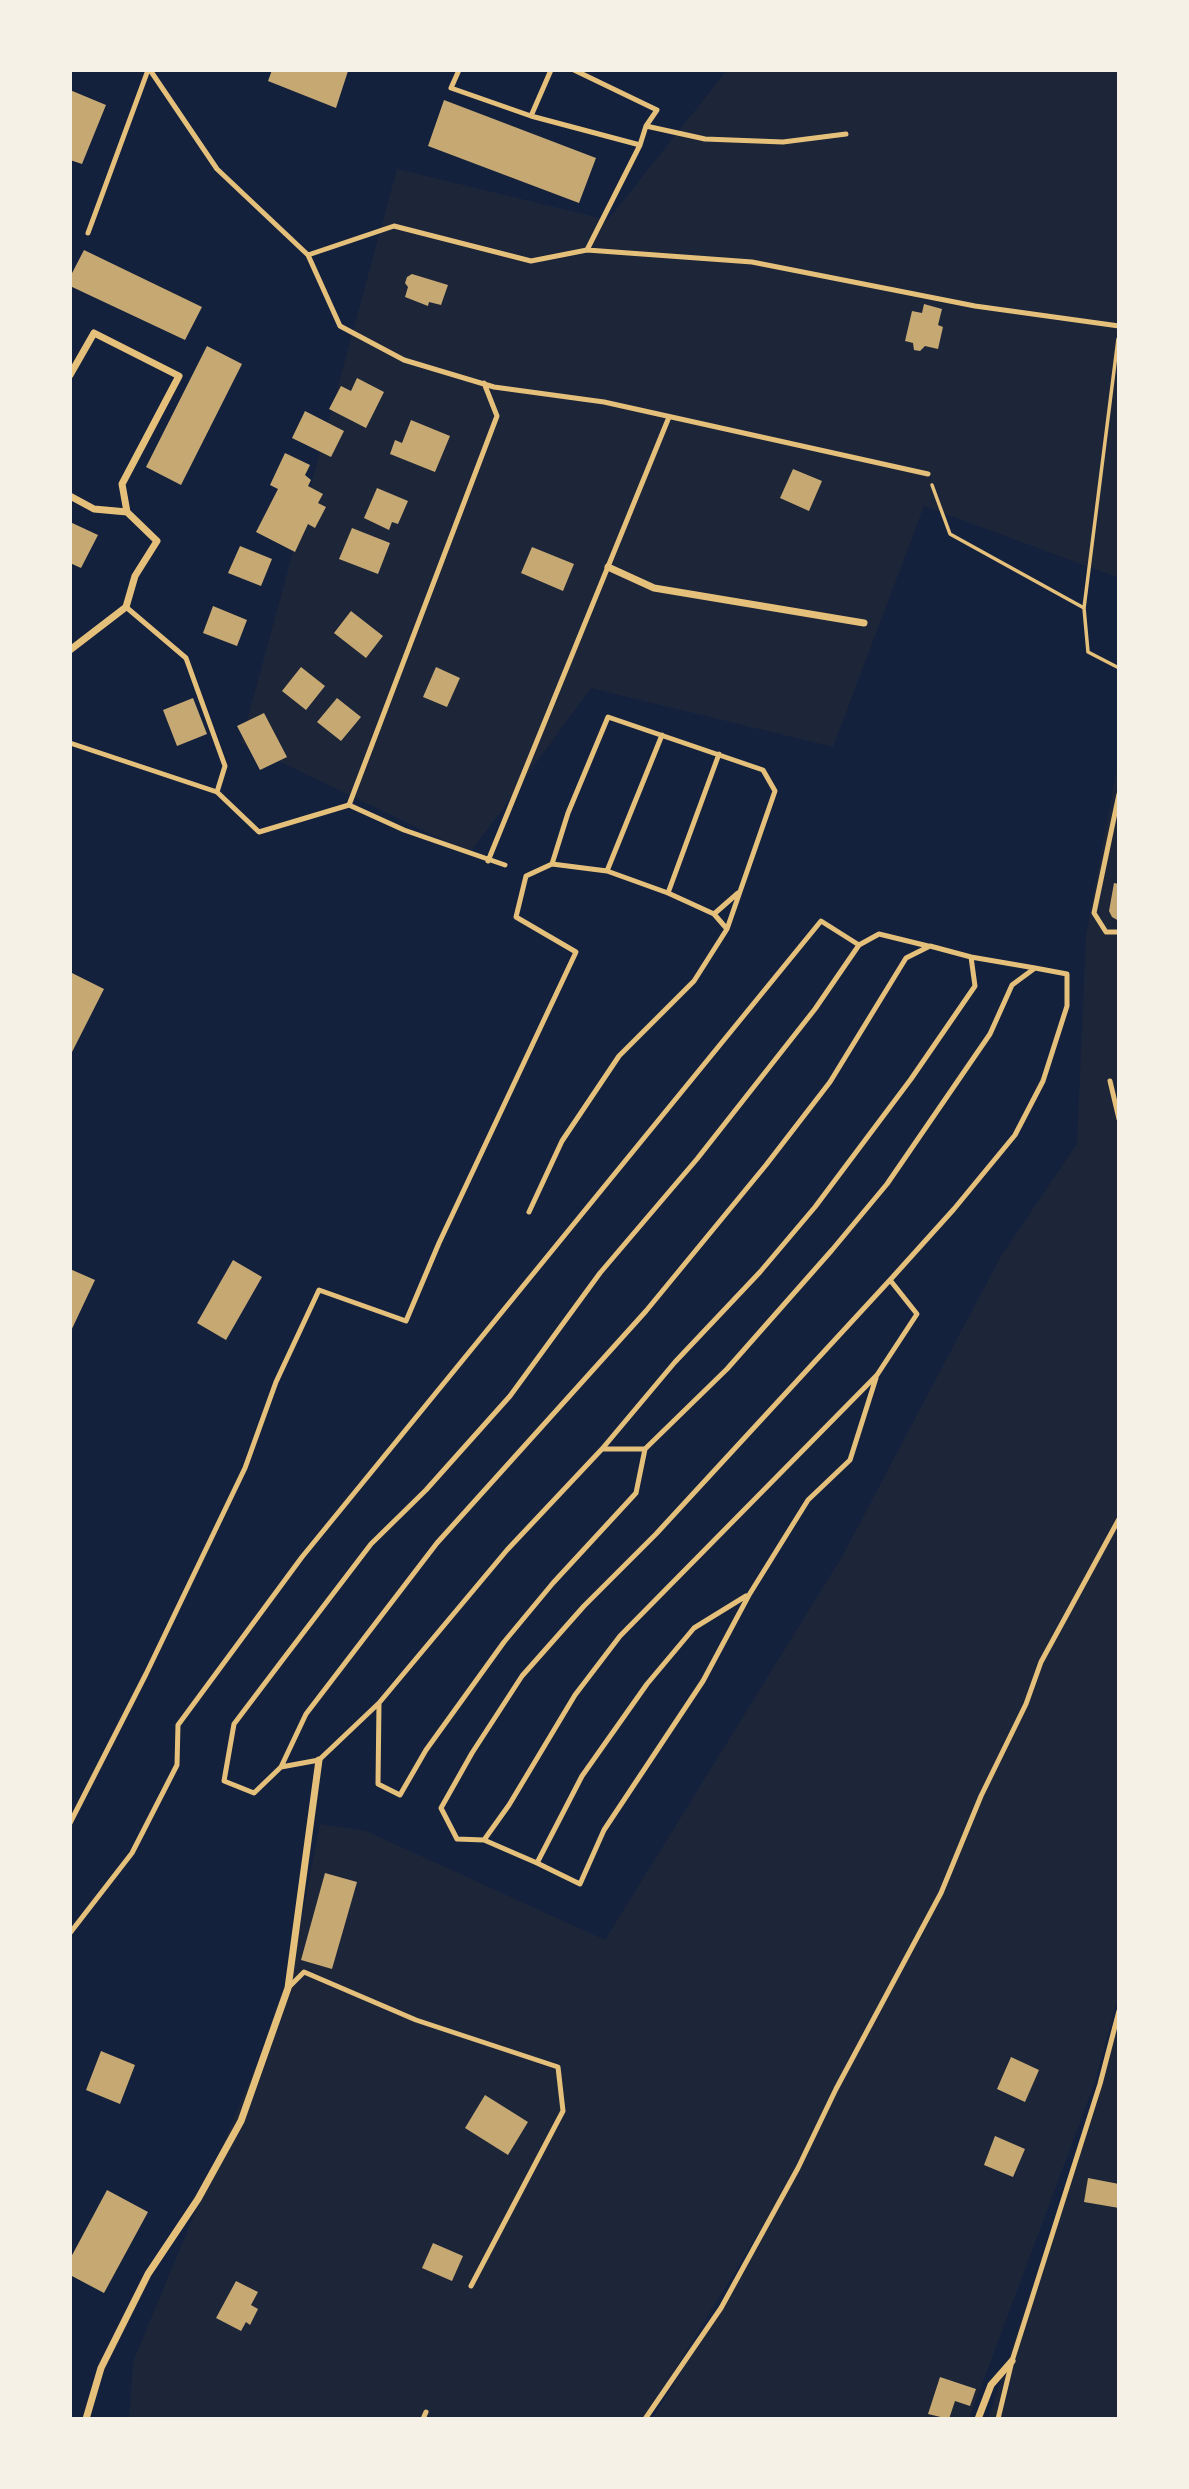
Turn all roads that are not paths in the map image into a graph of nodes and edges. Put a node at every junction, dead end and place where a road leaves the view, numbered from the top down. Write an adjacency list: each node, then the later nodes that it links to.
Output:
1 (149, 70): 9 (lane); 11 (lane)
2 (458, 70): 5 (lane)
3 (551, 70): 5 (lane)
4 (574, 70): 6 (lane)
5 (531, 116): 8 (lane)
6 (646, 126): 7 (lane); 8 (lane)
7 (846, 134)
8 (640, 145): 10 (lane)
9 (88, 233)
10 (587, 250): 11 (lane); 12 (lane)
11 (308, 255): 14 (lane)
12 (1119, 326)
13 (70, 375): 18 (street)
14 (484, 383): 15 (lane); 28 (lane)
15 (669, 417): 16 (lane); 19 (lane)
16 (928, 474)
17 (70, 496): 18 (street)
18 (127, 512): 20 (street)
19 (608, 567): 21 (street); 29 (lane)
20 (126, 607): 22 (street); 26 (lane)
21 (864, 623)
22 (70, 650)
23 (662, 735): 25 (lane); 30 (lane); 32 (lane)
24 (70, 743): 26 (lane)
25 (719, 754): 33 (lane); 34 (lane)
26 (217, 792): 28 (lane)
27 (1119, 794): 37 (lane)
28 (349, 805): 29 (lane)
29 (488, 861): 31 (lane)
30 (552, 864): 32 (lane); 54 (lane)
31 (506, 865)
32 (607, 871): 33 (lane)
33 (668, 892): 35 (lane)
34 (738, 892): 35 (lane); 36 (lane)
35 (714, 914): 36 (lane)
36 (727, 929): 44 (lane)
37 (1119, 932)
38 (859, 945): 39 (lane); 53 (lane); 57 (lane)
39 (930, 946): 40 (lane); 53 (lane)
40 (971, 957): 41 (lane); 47 (lane)
41 (1035, 968): 45 (lane); 48 (lane)
42 (1110, 1081): 43 (lane)
43 (1119, 1118)
44 (529, 1212)
45 (890, 1280): 46 (lane); 55 (lane)
46 (877, 1375): 50 (lane); 55 (lane)
47 (602, 1449): 48 (lane); 51 (lane)
48 (645, 1449): 51 (lane)
49 (1119, 1519): 63 (lane)
50 (749, 1595): 56 (lane); 56 (lane)
51 (379, 1703): 52 (lane)
52 (319, 1760): 53 (lane); 58 (street)
53 (281, 1767)
54 (70, 1823)
55 (484, 1840): 56 (lane)
56 (537, 1863)
57 (70, 1933)
58 (288, 1988): 60 (lane); 62 (street)
59 (1119, 2011): 61 (lane)
60 (471, 2286)
61 (1012, 2361): 64 (street); 65 (lane)
62 (86, 2419)
63 (645, 2419)
64 (978, 2419)
65 (998, 2419)

